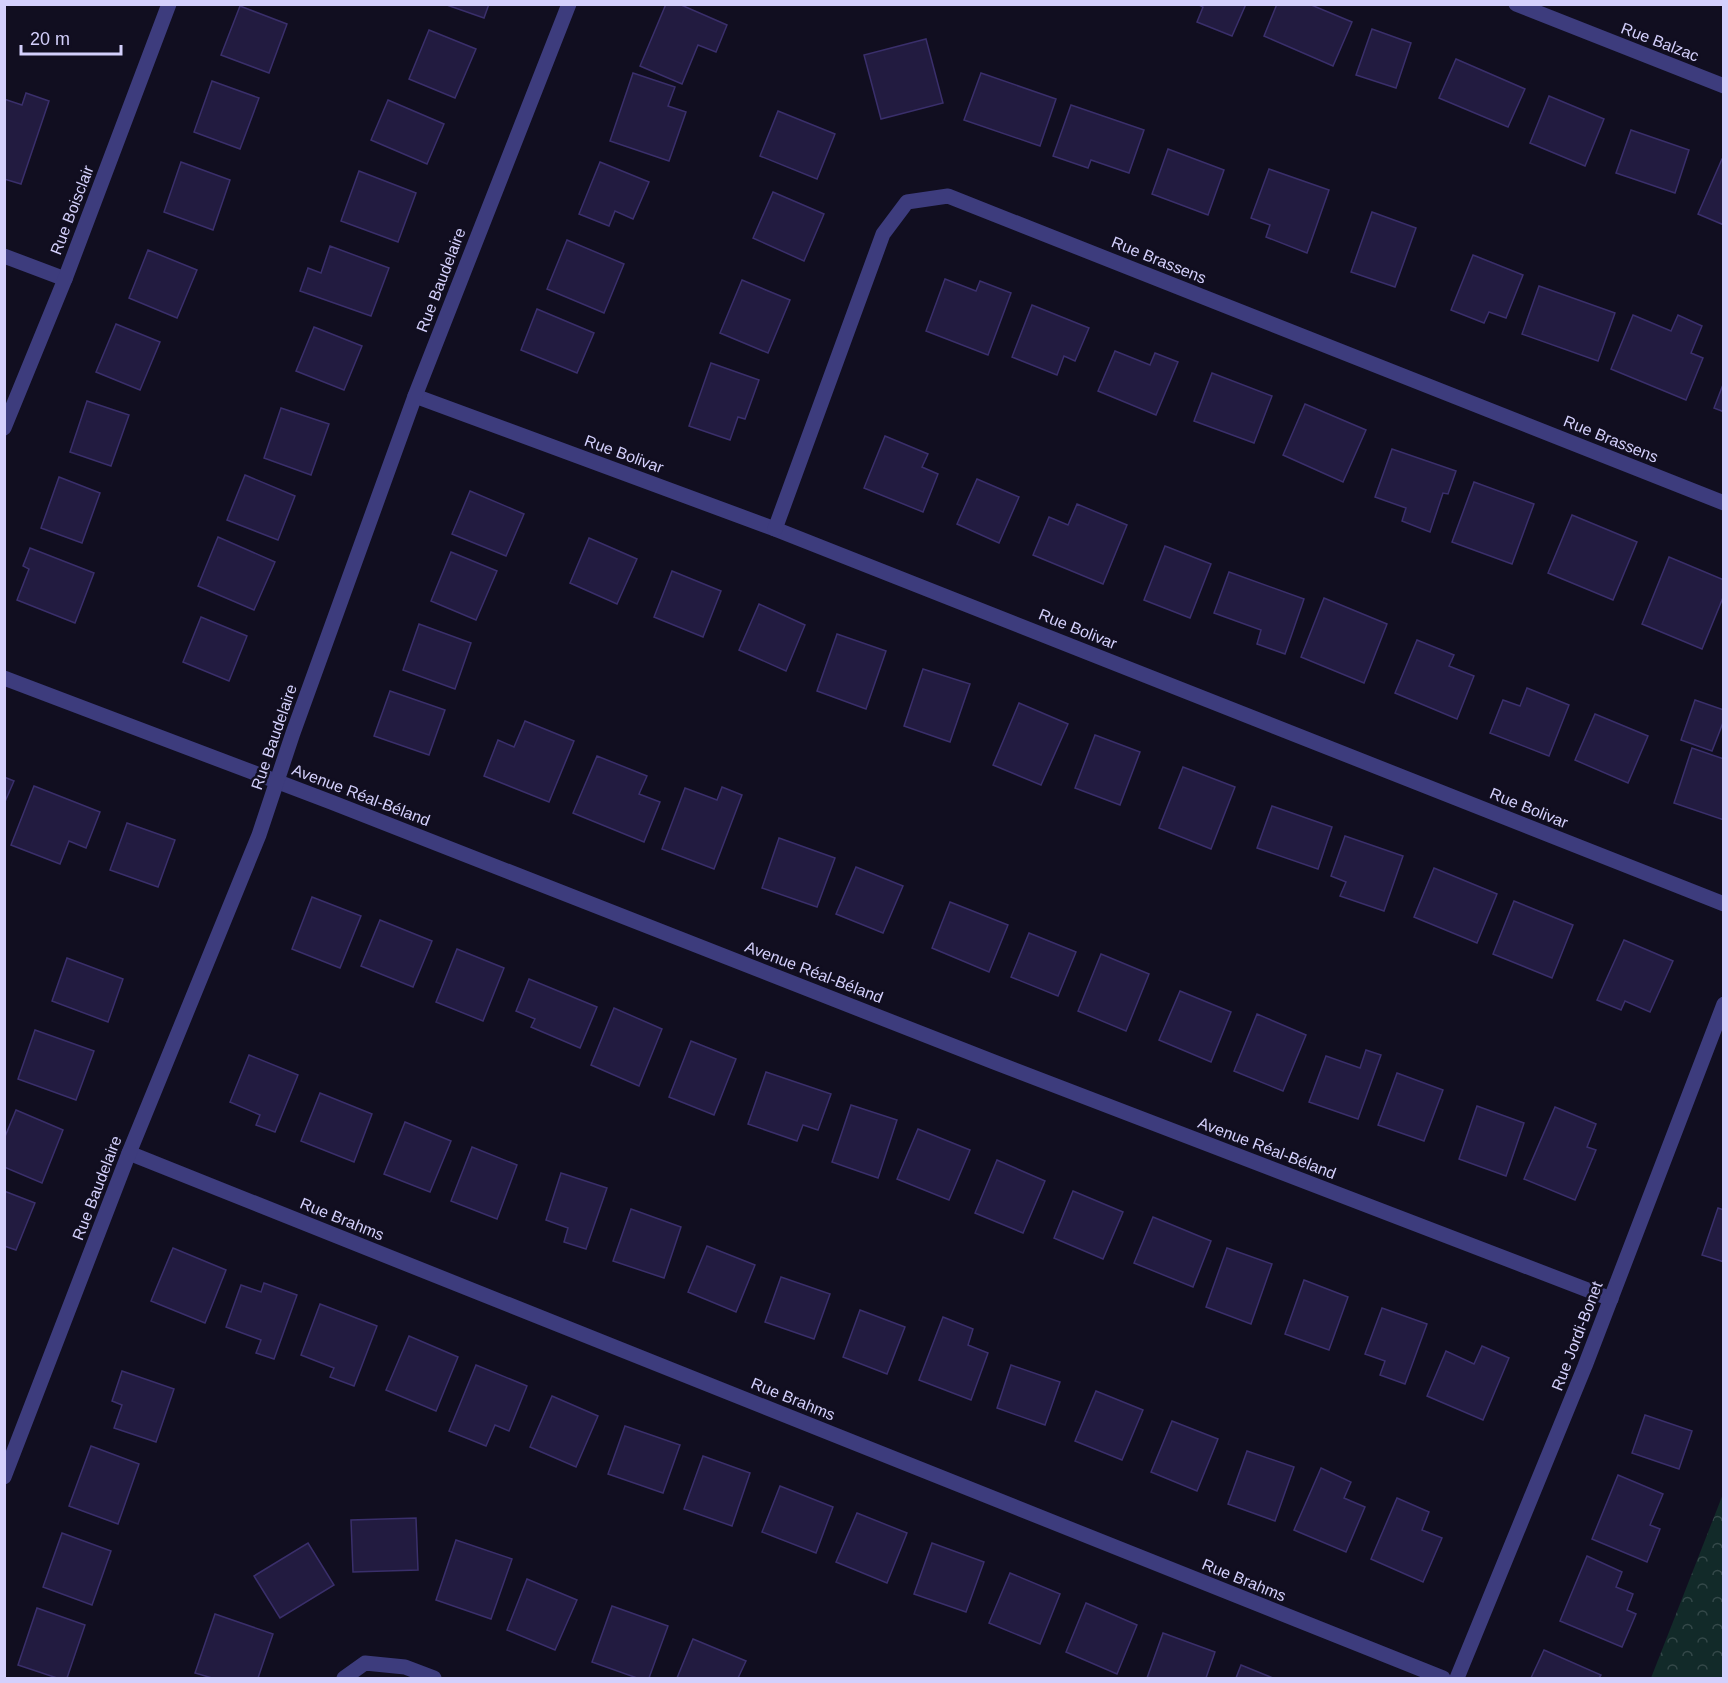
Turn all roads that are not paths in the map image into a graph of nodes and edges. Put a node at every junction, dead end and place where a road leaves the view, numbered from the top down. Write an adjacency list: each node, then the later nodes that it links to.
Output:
1 (169, 4): 6 (street, Rue Boisclair)
2 (569, 4): 7 (street, Rue Baudelaire)
3 (1516, 4): 4 (street, Rue Balzac)
4 (1724, 86)
5 (4, 256): 6 (street)
6 (64, 279): 8 (street, Rue Boisclair)
7 (415, 396): 10 (street, Rue Bolivar); 12 (street, Rue Baudelaire)
8 (4, 428)
9 (1724, 503): 10 (street, Rue Brassens)
10 (775, 529): 13 (street, Rue Bolivar)
11 (4, 678): 12 (street, Avenue Réal-Béland)
12 (277, 782): 15 (street, Rue Baudelaire); 16 (street, Avenue Réal-Béland)
13 (1724, 904)
14 (1724, 1004): 16 (street, Rue Jordi-Bonet)
15 (129, 1154): 17 (street, Rue Baudelaire); 20 (street, Rue Brahms)
16 (1611, 1299): 21 (street, Rue Jordi-Bonet)
17 (4, 1477)
18 (344, 1678): 19 (street)
19 (434, 1678)
20 (1443, 1678)
21 (1457, 1678)

